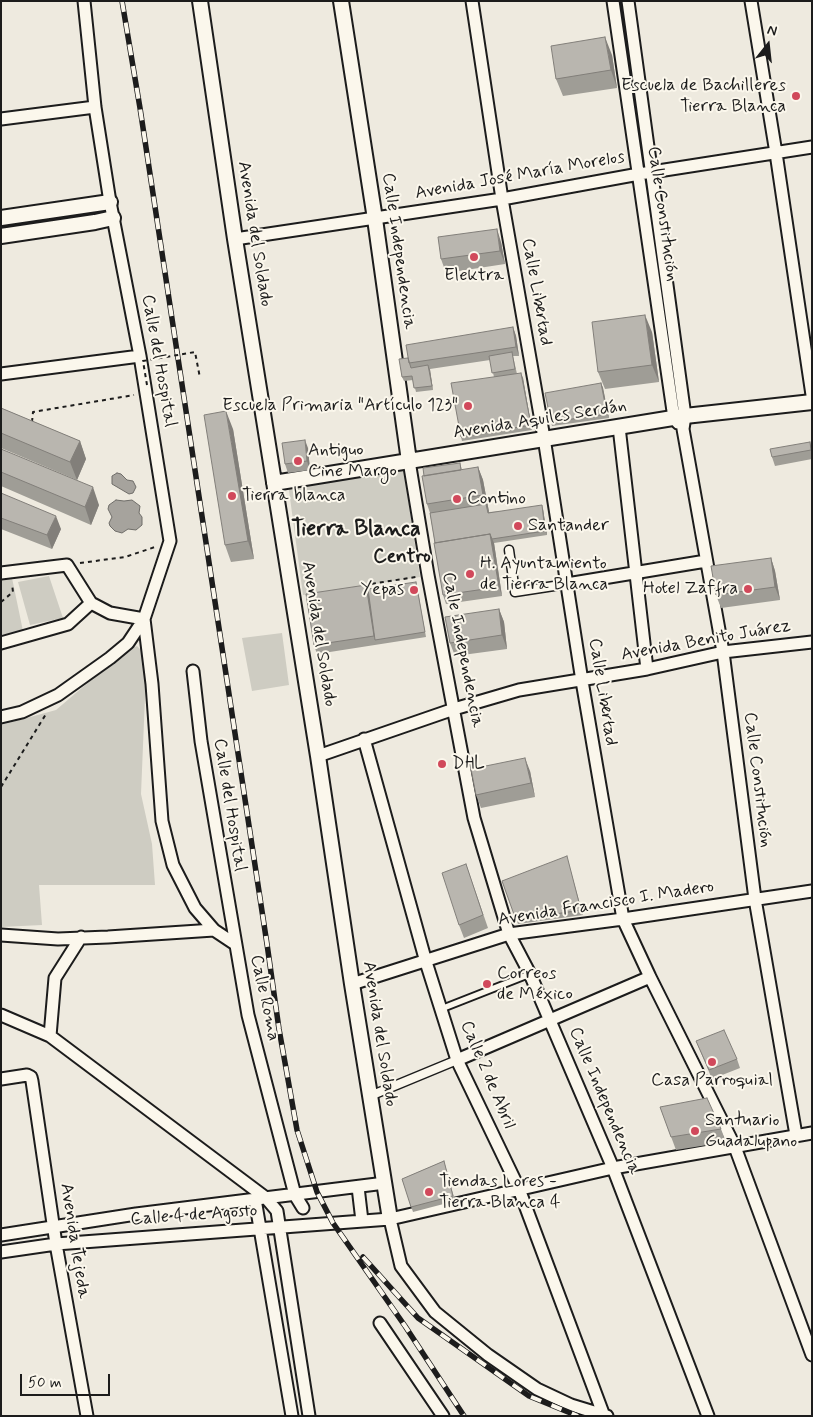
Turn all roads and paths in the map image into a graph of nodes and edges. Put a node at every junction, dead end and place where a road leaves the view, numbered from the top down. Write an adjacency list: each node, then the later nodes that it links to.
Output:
1 (84, 1): 8 (street, Calle del Hospital)
2 (200, 1): 20 (street, Avenida del Soldado)
3 (341, 1): 18 (street, Calle Independencia)
4 (472, 1): 14 (street, Calle Libertad)
5 (613, 1): 13 (street, Calle Constitución)
6 (628, 1): 12 (street, Calle Constitución)
7 (751, 1): 11 (street)
8 (95, 107): 9 (street); 15 (street, Calle del Hospital)
9 (1, 119)
10 (812, 147): 11 (street, Avenida José María Morelos)
11 (776, 153): 12 (street, Avenida José María Morelos); 25 (street)
12 (652, 172): 13 (street, Avenida José María Morelos); 27 (street, Calle Constitución)
13 (639, 174): 14 (street, Avenida José María Morelos); 27 (street, Calle Constitución)
14 (502, 199): 18 (street, Avenida José María Morelos); 30 (street, Calle Libertad)
15 (110, 202): 16 (street); 17 (street, Calle del Hospital)
16 (1, 218)
17 (113, 218): 19 (street); 21 (street, Calle del Hospital)
18 (375, 219): 20 (street, Avenida José María Morelos); 31 (street, Calle Independencia)
19 (1, 236)
20 (235, 239): 32 (street, Avenida del Soldado)
21 (140, 356): 22 (street); 24 (street, Calle del Hospital)
22 (1, 374)
23 (200, 378): 24 (path, bridge)
24 (147, 389): 29 (path); 33 (street, Calle del Hospital)
25 (812, 395)
26 (812, 402): 27 (street, Avenida Aquiles Serdán)
27 (681, 421): 28 (street, Avenida Aquiles Serdán); 35 (street, Calle Constitución)
28 (619, 427): 30 (street, Avenida Aquiles Serdán); 38 (street)
29 (32, 428)
30 (544, 438): 31 (street, Avenida Aquiles Serdán); 40 (street, Calle Libertad)
31 (409, 460): 32 (street, Avenida Aquiles Serdán); 39 (street, Calle Independencia)
32 (274, 483): 55 (street, Avenida del Soldado)
33 (170, 541): 36 (path); 44 (street, Calle del Hospital)
34 (509, 550): 40 (street)
35 (706, 561): 38 (street); 47 (street, Calle Constitución)
36 (67, 565): 37 (street); 43 (street)
37 (5, 572): 42 (path)
38 (636, 573): 40 (street); 48 (street)
39 (428, 575): 41 (path); 52 (street, Calle Independencia)
40 (567, 584): 50 (street, Calle Libertad)
41 (360, 586)
42 (1, 602)
43 (91, 603): 44 (street); 46 (street)
44 (144, 619): 51 (street); 60 (street, Calle Roma)
45 (812, 642): 47 (street, Avenida Benito Juárez)
46 (1, 643)
47 (723, 652): 48 (street, Avenida Benito Juárez); 58 (street, Calle Constitución)
48 (647, 669): 50 (street, Avenida Benito Juárez)
49 (193, 670): 64 (street, Calle del Hospital)
50 (582, 680): 52 (street, Avenida Benito Juárez); 59 (street, Calle Libertad)
51 (58, 695): 53 (street); 56 (path)
52 (454, 709): 54 (street, Avenida Benito Juárez); 61 (street, Calle Independencia)
53 (1, 717)
54 (364, 740): 55 (street, Avenida Benito Juárez); 65 (street, Calle 2 de Abril)
55 (318, 756): 68 (street, Avenida del Soldado)
56 (1, 787)
57 (812, 891): 58 (street, Avenida Francisco I. Madero)
58 (755, 899): 59 (street, Avenida Francisco I. Madero); 77 (street, Calle Constitución)
59 (623, 919): 61 (street, Avenida Francisco I. Madero); 67 (street, Calle Libertad)
60 (214, 930): 63 (street); 64 (street, Calle Roma)
61 (509, 934): 65 (street, Avenida Francisco I. Madero); 66 (street, Calle Independencia)
62 (1, 935): 63 (street)
63 (82, 937): 72 (street)
64 (235, 944): 83 (street, Calle Roma)
65 (426, 962): 68 (street, Avenida Francisco I. Madero); 69 (street, Calle 2 de Abril)
66 (530, 974): 69 (lane); 71 (street, Calle Independencia)
67 (650, 977): 71 (street); 78 (street, Calle Libertad)
68 (352, 984): 75 (street, Avenida del Soldado)
69 (440, 1009): 73 (street, Calle 2 de Abril)
70 (1, 1015): 72 (street)
71 (548, 1020): 73 (street); 79 (street, Calle Independencia)
72 (50, 1036): 84 (street)
73 (457, 1060): 75 (street); 82 (street, Calle 2 de Abril)
74 (1, 1079): 88 (street, Avenida Tejeda)
75 (370, 1096): 80 (street, Avenida del Soldado)
76 (812, 1133): 77 (street, Calle 4 de Agosto)
77 (796, 1135): 78 (street, Calle 4 de Agosto)
78 (735, 1146): 79 (street, Calle 4 de Agosto); 95 (street, Calle Libertad)
79 (613, 1168): 82 (street, Calle 4 de Agosto); 101 (street, Calle Independencia)
80 (385, 1183): 81 (street, Calle 4 de Agosto); 86 (street, Avenida del Soldado)
81 (358, 1187): 83 (street, Calle 4 de Agosto); 87 (street)
82 (520, 1189): 86 (street, Calle 4 de Agosto); 96 (street, Calle 2 de Abril)
83 (295, 1195): 84 (street, Calle 4 de Agosto); 85 (street, Calle Roma)
84 (261, 1199): 88 (street, Calle 4 de Agosto); 89 (street); 90 (street)
85 (303, 1208)
86 (390, 1219): 87 (street, Calle 4 de Agosto); 96 (street)
87 (362, 1221): 89 (street, Calle 4 de Agosto)
88 (53, 1226): 91 (street, Calle 4 de Agosto); 92 (street, Avenida Tejeda)
89 (279, 1227): 90 (street, Calle 4 de Agosto); 99 (street)
90 (260, 1229): 92 (street, Calle 4 de Agosto); 98 (street)
91 (1, 1235)
92 (56, 1244): 93 (street, Calle 4 de Agosto); 97 (street, Avenida Tejeda)
93 (1, 1252)
94 (380, 1322): 100 (street)
95 (812, 1355)
96 (605, 1415)
97 (87, 1416)
98 (292, 1416)
99 (309, 1416)
100 (443, 1416)
101 (708, 1416)

